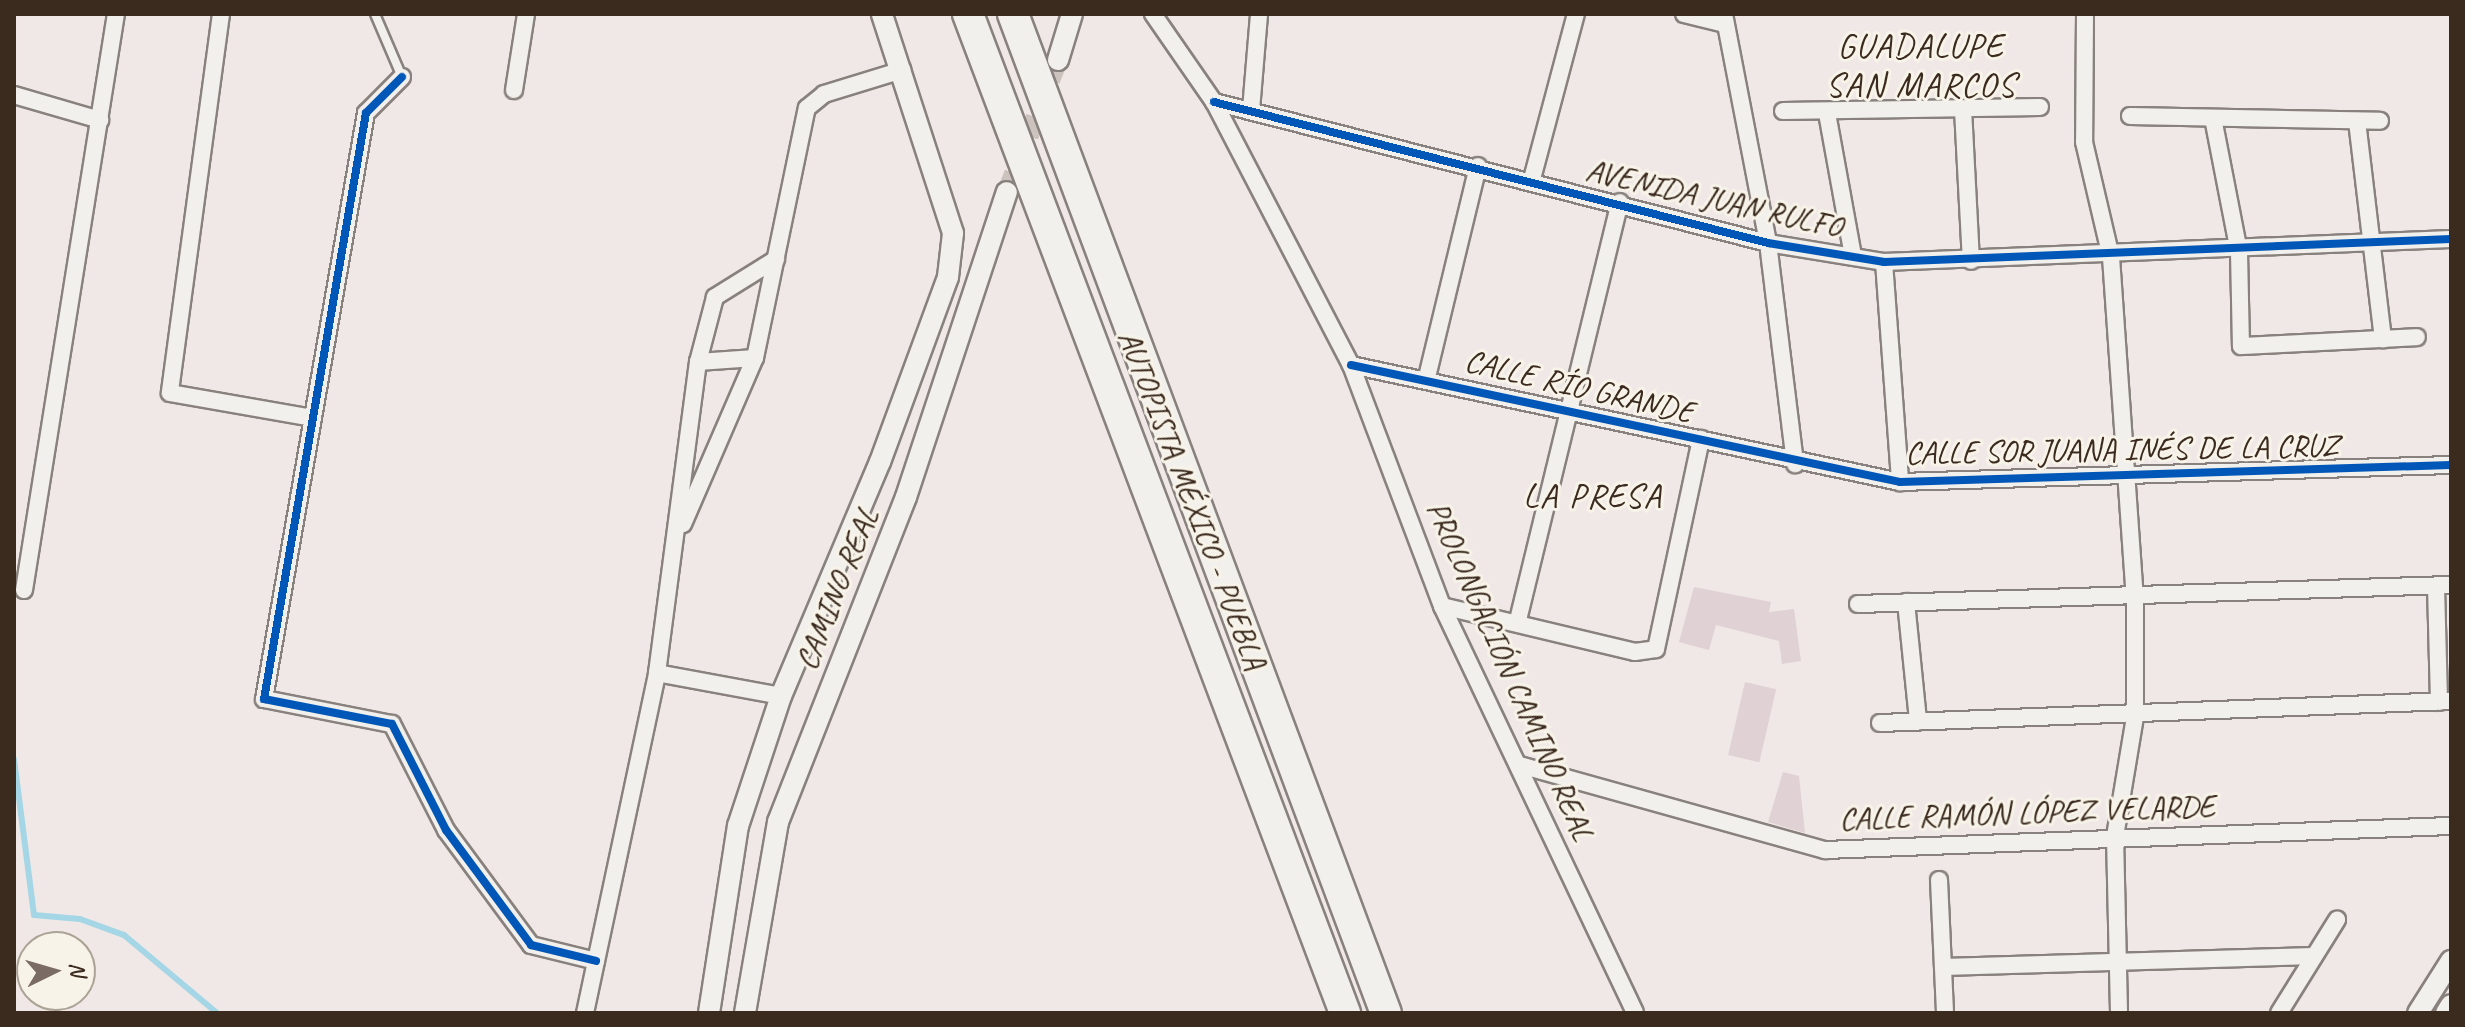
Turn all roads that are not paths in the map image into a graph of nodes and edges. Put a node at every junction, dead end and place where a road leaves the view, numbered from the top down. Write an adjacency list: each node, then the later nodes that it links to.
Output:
1 (116, 14): 28 (street)
2 (221, 14): 51 (street)
3 (375, 14): 17 (lane)
4 (526, 14): 18 (street)
5 (882, 14): 16 (street)
6 (968, 14): 85 (highway, AUTOPISTA MÉXICO - PUEBLA)
7 (1013, 14): 86 (highway, AUTOPISTA MÉXICO - PUEBLA)
8 (1072, 14): 15 (street)
9 (1153, 14): 20 (street, PROLONGACIÓN CAMINO REAL)
10 (1259, 14): 23 (street)
11 (1576, 14): 32 (street)
12 (1684, 14): 14 (street)
13 (2085, 14): 40 (street)
14 (1725, 19): 36 (street)
15 (1058, 60)
16 (902, 70): 41 (street); 66 (street)
17 (402, 77): 51 (street)
18 (514, 90)
19 (14, 95): 28 (street)
20 (1214, 102): 23 (street, AVENIDA JUAN RULFO); 48 (street, PROLONGACIÓN CAMINO REAL)
21 (2040, 107): 22 (street)
22 (1963, 109): 25 (street); 42 (street)
23 (1251, 110): 31 (street, AVENIDA JUAN RULFO)
24 (1783, 111): 25 (street)
25 (1827, 113): 39 (street)
26 (2130, 116): 27 (street)
27 (2213, 118): 29 (street); 38 (street)
28 (100, 120): 59 (street)
29 (2357, 121): 30 (street); 37 (street)
30 (2380, 121)
31 (1478, 166): 32 (street, AVENIDA JUAN RULFO); 49 (street)
32 (1532, 179): 34 (street, AVENIDA JUAN RULFO)
33 (1007, 192): 84 (street, CAMINO REAL)
34 (1620, 202): 36 (street, AVENIDA JUAN RULFO); 50 (street)
35 (2451, 239): 37 (street, AVENIDA JUAN RULFO)
36 (1768, 243): 39 (street, AVENIDA JUAN RULFO); 53 (street)
37 (2376, 246): 38 (street, AVENIDA JUAN RULFO); 45 (street)
38 (2239, 252): 40 (street, AVENIDA JUAN RULFO); 45 (street)
39 (1853, 256): 43 (street, AVENIDA JUAN RULFO)
40 (2111, 257): 42 (street, AVENIDA JUAN RULFO); 55 (street)
41 (776, 259): 46 (street); 47 (street)
42 (1971, 261): 43 (street, AVENIDA JUAN RULFO)
43 (1884, 262): 56 (street)
44 (2417, 337): 45 (street)
45 (2383, 339)
46 (755, 358): 47 (street); 57 (street)
47 (698, 362): 57 (street)
48 (1351, 365): 49 (street, CALLE RÍO GRANDE); 63 (street, PROLONGACIÓN CAMINO REAL)
49 (1427, 377): 50 (street, CALLE RÍO GRANDE)
50 (1565, 409): 52 (street, CALLE RÍO GRANDE); 64 (street)
51 (313, 418): 77 (street)
52 (1701, 439): 53 (street, CALLE RÍO GRANDE); 64 (street)
53 (1795, 464): 56 (street, CALLE SOR JUANA INÉS DE LA CRUZ)
54 (2451, 465): 55 (street, CALLE SOR JUANA INÉS DE LA CRUZ)
55 (2123, 476): 56 (street, CALLE SOR JUANA INÉS DE LA CRUZ); 60 (street)
56 (1900, 482)
57 (674, 544): 65 (street)
58 (2443, 585): 60 (street); 67 (street)
59 (24, 590)
60 (2135, 598): 61 (street); 68 (street)
61 (1906, 602): 62 (street); 69 (street)
62 (1858, 604)
63 (1442, 606): 64 (street); 71 (street, PROLONGACIÓN CAMINO REAL)
64 (1518, 620)
65 (657, 673): 66 (street); 77 (street)
66 (781, 696): 83 (street)
67 (2445, 701): 68 (street)
68 (2135, 717): 69 (street); 73 (street)
69 (1918, 721): 70 (street)
70 (1880, 723)
71 (1520, 765): 73 (street, CALLE RAMÓN LÓPEZ VELARDE); 87 (street, PROLONGACIÓN CAMINO REAL)
72 (2451, 826): 73 (street, CALLE RAMÓN LÓPEZ VELARDE)
73 (2115, 836): 79 (street)
74 (1939, 880): 80 (street)
75 (2337, 920): 76 (street)
76 (2314, 956): 79 (street); 90 (street)
77 (596, 961): 82 (street)
78 (2451, 961): 91 (street)
79 (2118, 962): 80 (street); 89 (street)
80 (1943, 967): 88 (street)
81 (2451, 1005): 92 (street)
82 (585, 1013)
83 (709, 1013)
84 (745, 1013)
85 (1345, 1013)
86 (1386, 1013)
87 (1635, 1013)
88 (1945, 1013)
89 (2119, 1013)
90 (2279, 1013)
91 (2418, 1013)
92 (2446, 1013)

